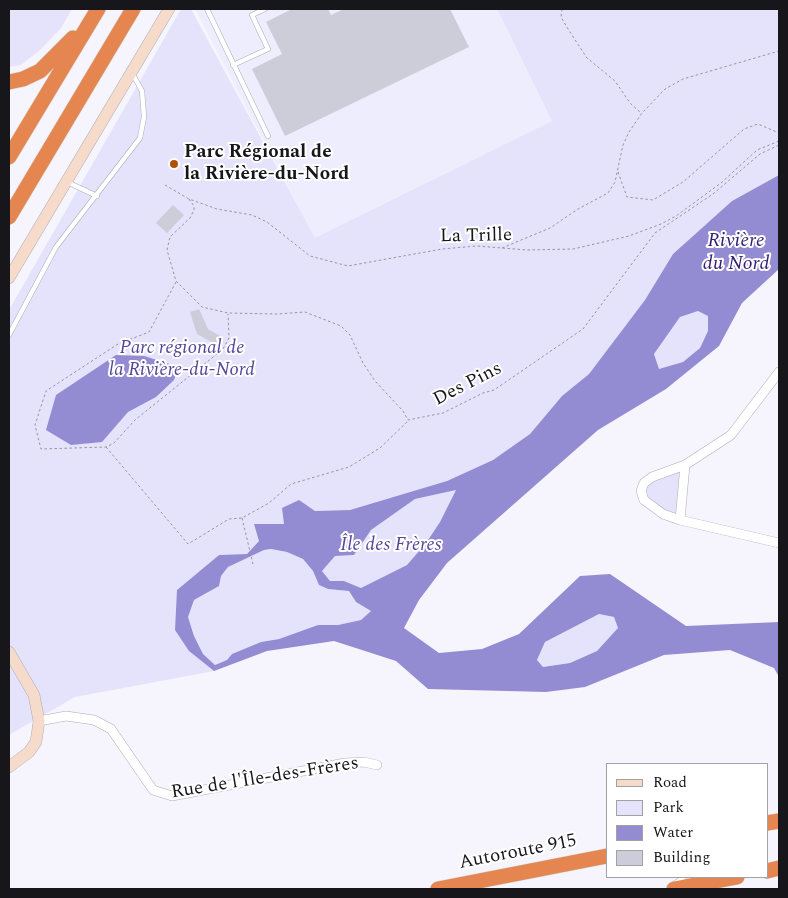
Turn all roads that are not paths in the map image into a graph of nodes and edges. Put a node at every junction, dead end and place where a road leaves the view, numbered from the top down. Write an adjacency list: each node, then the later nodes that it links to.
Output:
1 (134, 9): 13 (highway)
2 (169, 9): 7 (street)
3 (207, 9): 6 (lane)
4 (265, 9): 6 (lane)
5 (95, 13): 8 (highway); 10 (highway)
6 (233, 66): 9 (lane)
7 (131, 72): 11 (street); 12 (lane)
8 (9, 82)
9 (268, 136)
10 (9, 158)
11 (66, 182): 12 (lane); 14 (street)
12 (98, 196): 15 (lane)
13 (9, 217)
14 (9, 278)
15 (9, 335)
16 (779, 372): 17 (street)
17 (686, 465): 18 (street); 18 (street)
18 (680, 520): 19 (street)
19 (779, 543)
20 (9, 652): 21 (street)
21 (39, 721): 22 (street, Rue de l'Île-des-Frères); 23 (street)
22 (377, 765)
23 (9, 766)
24 (606, 856): 28 (highway, Autoroute 915)
25 (683, 878): 29 (lane)
26 (724, 878): 27 (highway)
27 (710, 879): 30 (highway)
28 (438, 889)
29 (668, 889)
30 (674, 889)

